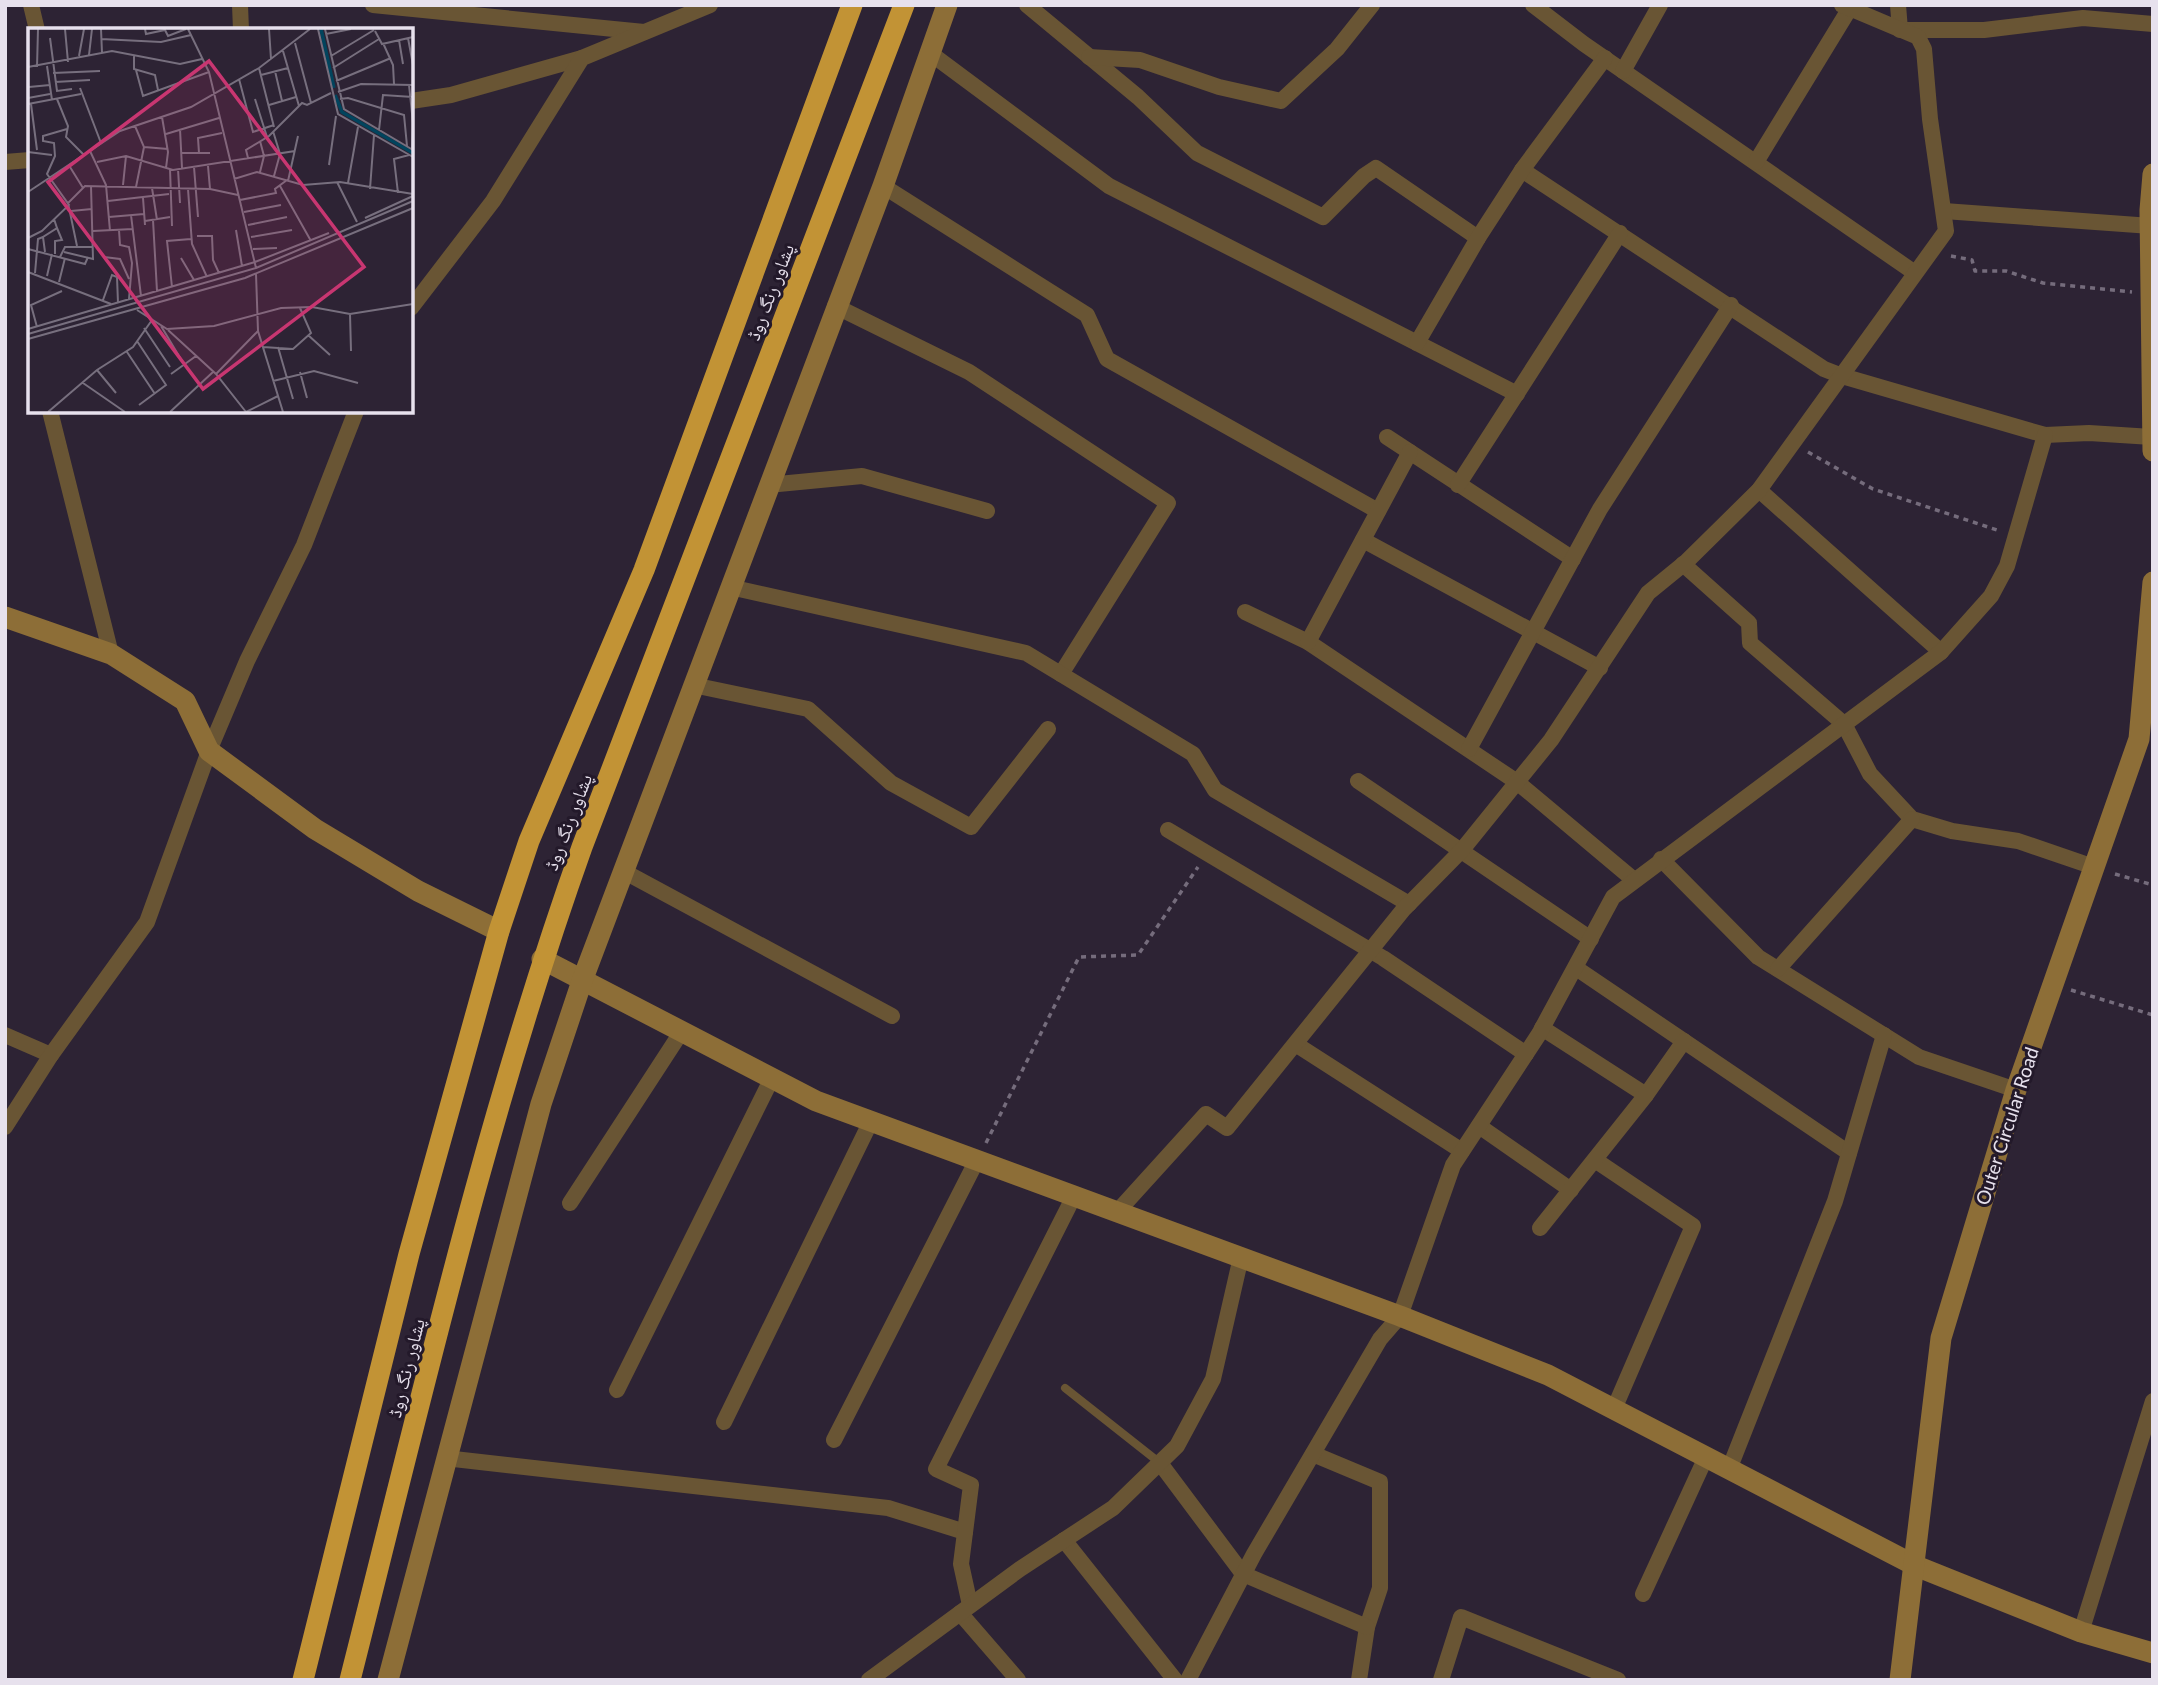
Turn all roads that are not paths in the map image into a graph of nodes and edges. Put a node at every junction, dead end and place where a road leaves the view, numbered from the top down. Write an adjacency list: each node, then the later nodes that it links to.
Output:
1 (31, 5): 15 (street)
2 (240, 5): 16 (street)
3 (373, 5): 18 (street)
4 (710, 5): 18 (street)
5 (852, 5): 84 (highway, پشاور رنگ روڈ)
6 (904, 5): 87 (highway, پشاور رنگ روڈ)
7 (947, 5): 19 (street)
8 (1027, 5): 20 (street)
9 (1372, 5): 20 (street)
10 (1533, 5): 22 (street)
11 (1660, 5): 23 (street)
12 (1898, 5): 17 (street)
13 (1846, 7): 17 (street); 27 (street)
14 (2153, 24): 17 (street)
15 (37, 28)
16 (241, 28)
17 (1900, 30): 31 (street)
18 (647, 32): 21 (street)
19 (930, 52): 30 (street); 40 (street)
20 (1089, 57): 34 (street)
21 (582, 58): 24 (street); 37 (street)
22 (1605, 58): 23 (street); 28 (street)
23 (1623, 71): 27 (street)
24 (413, 101)
25 (28, 160): 26 (street)
26 (5, 162)
27 (1756, 162): 35 (street)
28 (1522, 170): 33 (street); 34 (street)
29 (2153, 174): 32 (street)
30 (883, 186): 39 (street); 55 (street)
31 (1944, 211): 32 (street); 35 (street)
32 (2151, 226): 36 (street)
33 (1620, 233): 38 (street); 43 (street)
34 (1478, 238): 40 (street)
35 (1915, 273): 41 (street)
36 (2151, 294): 42 (street)
37 (413, 305)
38 (1731, 305): 41 (street); 57 (street)
39 (835, 306): 51 (street); 68 (street)
40 (1417, 343): 43 (street)
41 (1842, 376): 46 (street); 53 (street)
42 (2152, 381): 48 (street)
43 (1517, 394): 52 (street)
44 (51, 413): 66 (street)
45 (355, 413): 73 (street)
46 (2045, 435): 48 (street); 65 (street)
47 (1387, 437): 50 (street)
48 (2152, 437): 49 (street)
49 (2153, 451)
50 (1410, 452): 52 (street); 55 (street)
51 (768, 485): 54 (street); 60 (street)
52 (1458, 485): 57 (street)
53 (1759, 489): 58 (street); 65 (street)
54 (987, 511)
55 (1378, 511): 56 (street)
56 (1363, 540): 63 (street); 64 (street)
57 (1573, 559): 63 (street)
58 (1683, 564): 67 (street); 70 (street)
59 (2153, 582): 80 (street, Outer Circular Road)
60 (730, 586): 68 (street); 69 (street)
61 (1245, 612): 64 (street)
62 (5, 617): 66 (street)
63 (1531, 633): 67 (street); 72 (street)
64 (1308, 642): 72 (street)
65 (1941, 652): 70 (street)
66 (111, 654): 73 (street)
67 (1600, 668): 75 (street)
68 (1061, 674): 83 (street)
69 (693, 685): 71 (street); 81 (street)
70 (1844, 724): 76 (street); 79 (street)
71 (1048, 729)
72 (1469, 749): 75 (street)
73 (209, 751): 84 (street); 99 (street)
74 (1358, 782): 78 (street)
75 (1517, 782): 78 (street); 82 (street)
76 (1912, 819): 80 (street); 89 (street)
77 (1168, 830): 86 (street)
78 (1462, 850): 83 (street); 85 (street)
79 (1661, 859): 82 (street); 89 (street)
80 (2094, 867): 101 (street, Outer Circular Road)
81 (622, 872): 90 (street); 91 (street)
82 (1634, 880): 85 (street)
83 (1409, 904): 86 (street)
84 (499, 931): 137 (highway, پشاور رنگ روڈ)
85 (1591, 939): 88 (street)
86 (1371, 951): 97 (street); 98 (street)
87 (542, 959): 90 (street); 138 (highway, پشاور رنگ روڈ)
88 (1576, 968): 92 (street); 96 (street)
89 (1778, 970): 95 (street)
90 (582, 981): 93 (street); 125 (street)
91 (892, 1016)
92 (1542, 1028): 98 (street); 102 (street)
93 (680, 1034): 100 (street); 112 (street)
94 (5, 1035): 99 (street)
95 (1884, 1035): 101 (street); 107 (street)
96 (1684, 1041): 102 (street); 107 (street)
97 (1297, 1045): 106 (street); 113 (street)
98 (1526, 1054): 104 (street)
99 (51, 1055): 105 (street)
100 (772, 1078): 103 (street); 118 (street)
101 (2017, 1090): 130 (street, Outer Circular Road)
102 (1646, 1095): 109 (street)
103 (871, 1121): 108 (street); 121 (street)
104 (1479, 1126): 106 (street); 110 (street)
105 (5, 1127)
106 (1462, 1151): 116 (street)
107 (1849, 1153): 127 (street)
108 (977, 1160): 111 (street); 122 (street)
109 (1594, 1160): 110 (street); 120 (street)
110 (1571, 1190): 114 (street)
111 (1074, 1196): 113 (street); 128 (street)
112 (570, 1203)
113 (1118, 1212): 115 (street)
114 (1540, 1228)
115 (1241, 1257): 116 (street); 126 (street)
116 (1400, 1315): 120 (street); 123 (street)
117 (1065, 1388): 126 (lane)
118 (617, 1390)
119 (2153, 1401): 135 (street)
120 (1614, 1409): 124 (street)
121 (724, 1422)
122 (834, 1440)
123 (1313, 1454): 131 (street); 134 (street)
124 (1706, 1457): 127 (street); 132 (street)
125 (445, 1458): 128 (street); 139 (street)
126 (1160, 1463): 129 (street); 131 (street)
127 (1730, 1467): 130 (street)
128 (965, 1532): 133 (street)
129 (1064, 1540): 133 (street); 142 (street)
130 (1916, 1566): 135 (street); 147 (street, Outer Circular Road)
131 (1243, 1574): 134 (street); 143 (street)
132 (1643, 1594)
133 (965, 1609): 140 (street); 141 (street)
134 (1367, 1627): 144 (street)
135 (2081, 1632): 136 (street)
136 (2153, 1653)
137 (303, 1680)
138 (350, 1680)
139 (388, 1680)
140 (869, 1680)
141 (1018, 1680)
142 (1175, 1680)
143 (1188, 1680)
144 (1359, 1680)
145 (1441, 1680): 146 (street)
146 (1618, 1680)
147 (1900, 1680)

